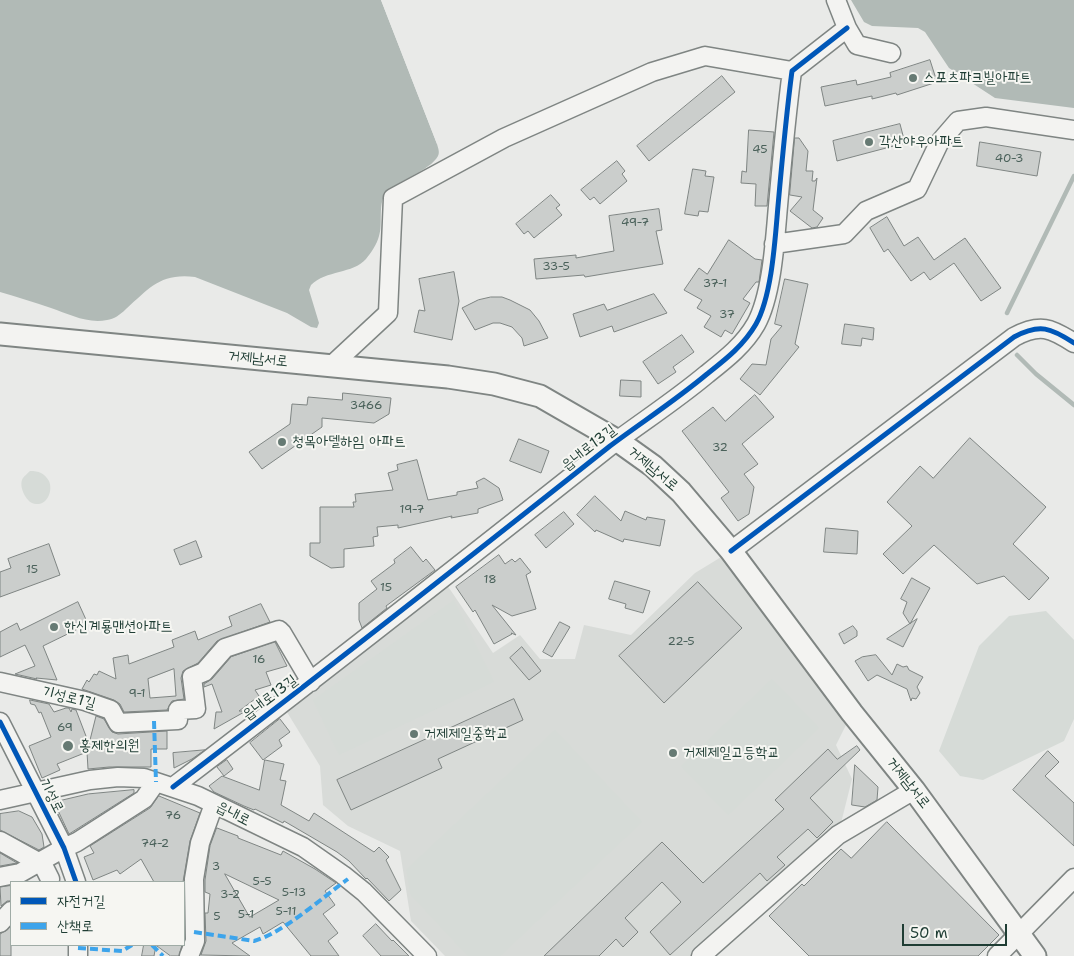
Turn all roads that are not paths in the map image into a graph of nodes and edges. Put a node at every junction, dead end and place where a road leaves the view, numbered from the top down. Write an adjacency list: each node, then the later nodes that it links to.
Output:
1 (836, 0): 2 (street)
2 (847, 28): 3 (street); 4 (street)
3 (891, 53)
4 (792, 71): 6 (street, 읍내로13길); 9 (street)
5 (1074, 130): 6 (street)
6 (774, 244): 10 (street, 읍내로13길)
7 (0, 334): 9 (main road, 거제남서로)
8 (1074, 343): 11 (street)
9 (331, 366): 10 (main road, 거제남서로)
10 (618, 441): 11 (main road, 거제남서로); 13 (street, 읍내로13길)
11 (731, 551): 17 (main road, 거제남서로)
12 (0, 682): 13 (street, 기성로1길)
13 (311, 682): 16 (street, 읍내로13길)
14 (0, 722): 18 (street, 기성로)
15 (156, 782): 16 (street, 읍내로); 18 (street, 읍내로); 22 (street)
16 (173, 787): 20 (street, 읍내로)
17 (914, 790): 30 (main road, 거제남서로); 33 (street)
18 (35, 791): 19 (street, 읍내로); 22 (street, 기성로)
19 (0, 800)
20 (214, 804): 31 (street); 32 (street, 읍내로)
21 (0, 841): 23 (street)
22 (64, 848): 23 (street); 27 (street, 기성로)
23 (40, 862): 24 (street); 26 (street)
24 (0, 877)
25 (1074, 878): 30 (street)
26 (49, 881)
27 (76, 881)
28 (10, 912): 29 (street)
29 (0, 923)
30 (1020, 933): 34 (street); 35 (main road, 거제남서로)
31 (189, 956)
32 (427, 956)
33 (701, 956)
34 (997, 956)
35 (1035, 956)

